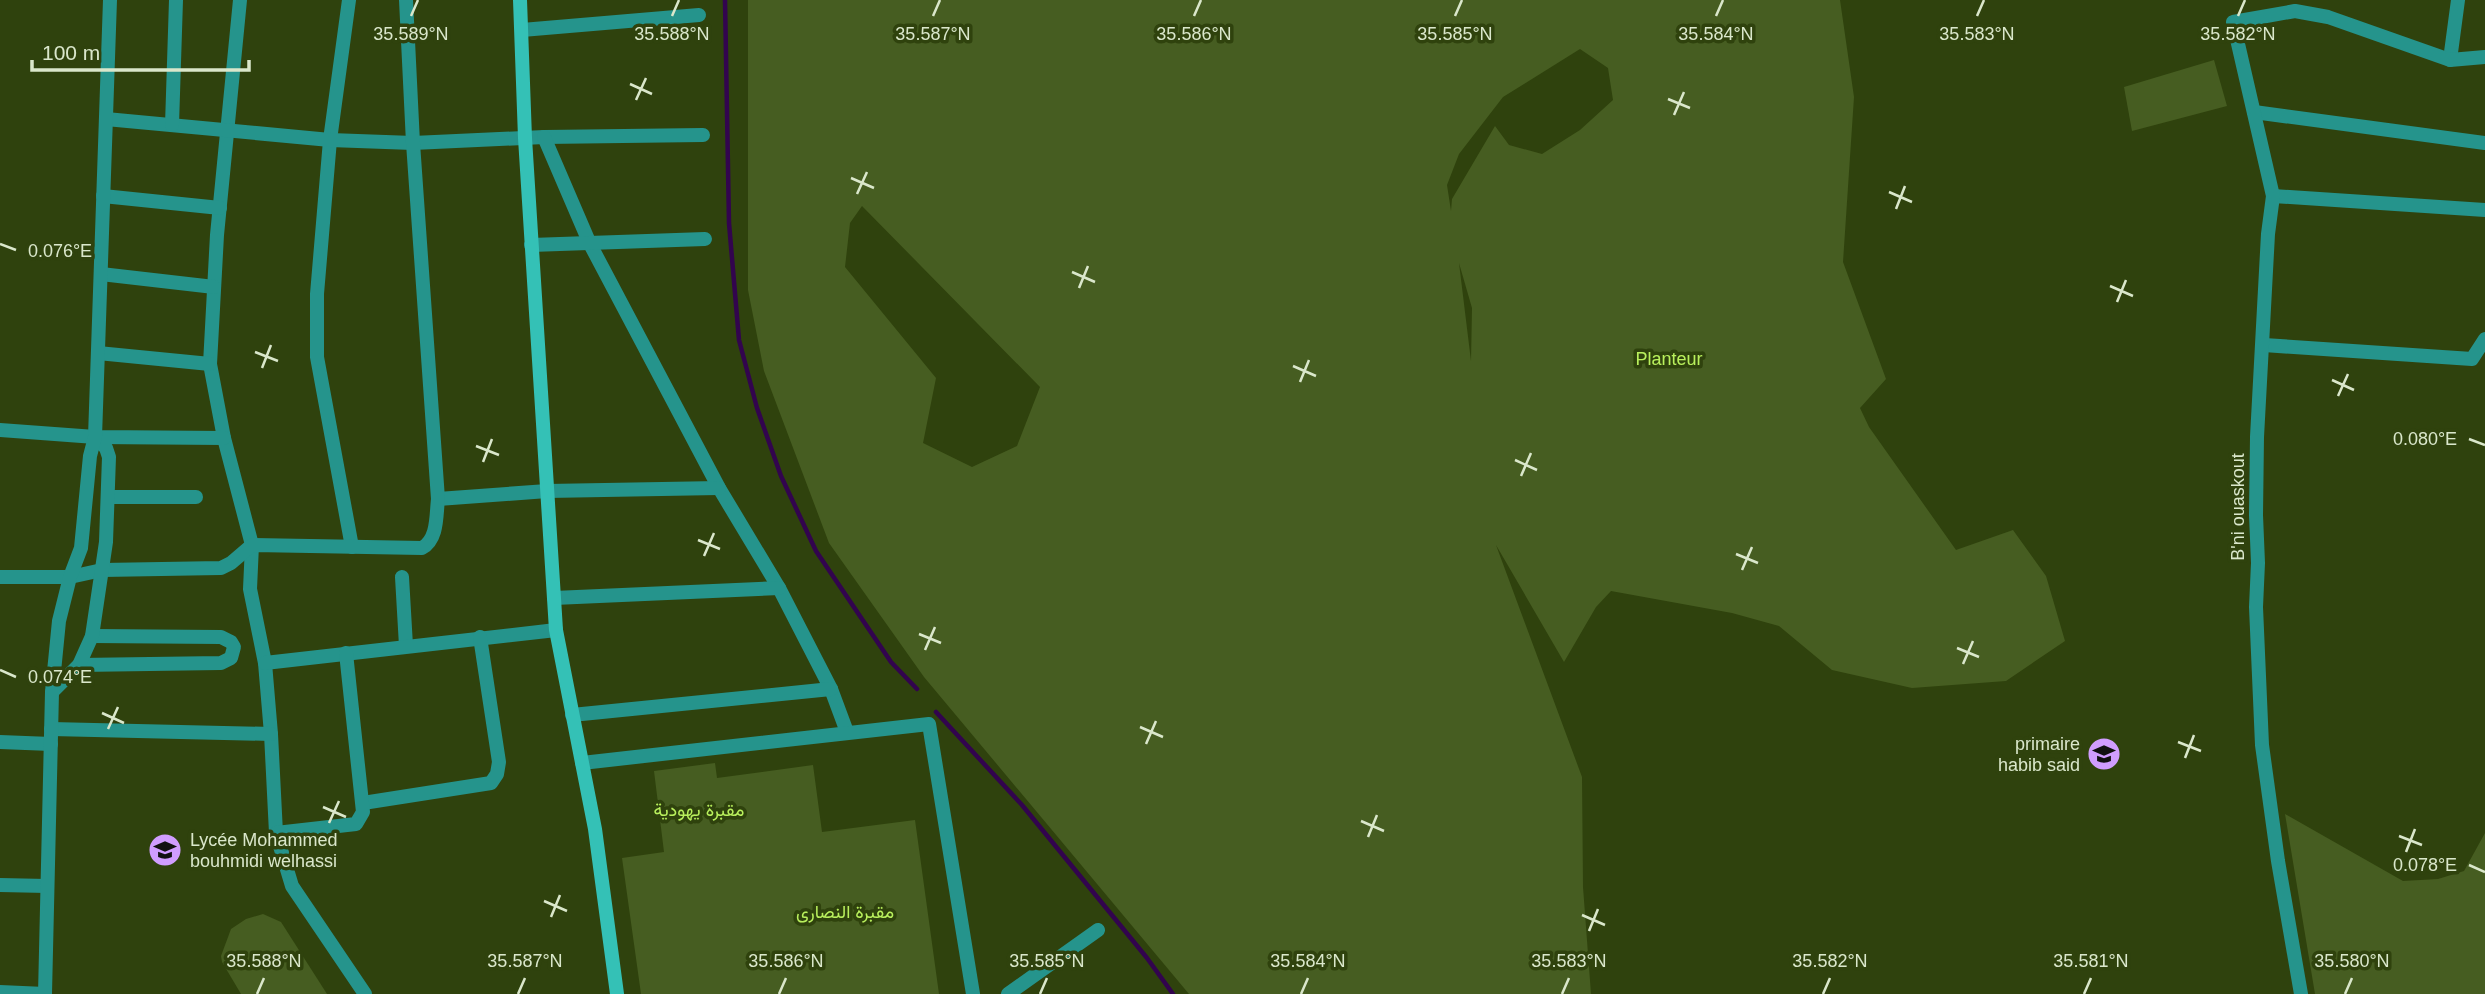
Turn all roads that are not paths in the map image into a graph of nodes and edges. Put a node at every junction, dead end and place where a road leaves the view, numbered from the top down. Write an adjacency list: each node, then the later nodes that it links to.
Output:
1 (110, 0): 13 (street)
2 (176, 0): 14 (street)
3 (240, 0): 15 (street)
4 (349, 0): 19 (street)
5 (406, 0): 20 (street)
6 (520, 0): 9 (street)
7 (2458, 0): 11 (street)
8 (699, 15): 9 (street)
9 (522, 30): 18 (street)
10 (2485, 57): 11 (street)
11 (2450, 60): 12 (street, B'ni ouaskout)
12 (2253, 112): 21 (street); 23 (street, B'ni ouaskout)
13 (106, 119): 14 (street); 22 (street)
14 (172, 125): 15 (street)
15 (229, 132): 19 (street); 24 (street)
16 (703, 135): 17 (street)
17 (544, 136): 18 (street); 27 (street)
18 (525, 138): 20 (street); 28 (street)
19 (330, 140): 20 (street); 45 (street)
20 (413, 143): 43 (street)
21 (2485, 143)
22 (103, 196): 24 (street); 29 (street)
23 (2273, 197): 25 (street); 32 (street, B'ni ouaskout)
24 (220, 208): 30 (street)
25 (2485, 210)
26 (705, 239): 27 (street)
27 (590, 244): 28 (street); 39 (street)
28 (531, 245): 40 (street)
29 (101, 274): 30 (street); 33 (street)
30 (214, 287): 35 (street)
31 (2485, 339): 34 (street)
32 (2263, 345): 34 (street); 78 (street, B'ni ouaskout)
33 (98, 354): 35 (street); 37 (street)
34 (2479, 359)
35 (210, 364): 38 (street)
36 (0, 430): 37 (street)
37 (95, 437): 38 (street); 41 (street); 49 (street)
38 (224, 438): 44 (street)
39 (719, 488): 40 (street); 50 (street)
40 (547, 491): 43 (street); 51 (street)
41 (108, 497): 42 (street); 46 (street)
42 (196, 497)
43 (438, 499): 45 (street)
44 (252, 545): 45 (street); 46 (street); 57 (street)
45 (352, 547)
46 (102, 570): 49 (street); 53 (street)
47 (0, 577): 49 (street)
48 (402, 577): 55 (street)
49 (70, 578): 60 (street)
50 (779, 588): 51 (street); 59 (street)
51 (554, 598): 52 (street)
52 (556, 630): 54 (street); 61 (street)
53 (92, 636): 58 (street); 58 (street)
54 (480, 637): 55 (street); 67 (street)
55 (406, 646): 56 (street)
56 (346, 653): 57 (street); 67 (street)
57 (265, 663): 63 (street)
58 (79, 665): 60 (street)
59 (831, 689): 61 (street); 62 (street)
60 (52, 692): 64 (street)
61 (572, 715): 66 (street)
62 (847, 732): 66 (street); 76 (street)
63 (271, 734): 64 (street); 68 (street)
64 (51, 736): 65 (street); 70 (street)
65 (0, 742)
66 (582, 763): 73 (street)
67 (363, 803): 68 (street)
68 (276, 833): 75 (street)
69 (0, 885): 70 (street)
70 (47, 886): 74 (street)
71 (1098, 930): 77 (street)
72 (0, 992): 74 (street)
73 (613, 993)
74 (45, 994)
75 (365, 994)
76 (973, 994)
77 (1008, 994)
78 (2301, 994)

